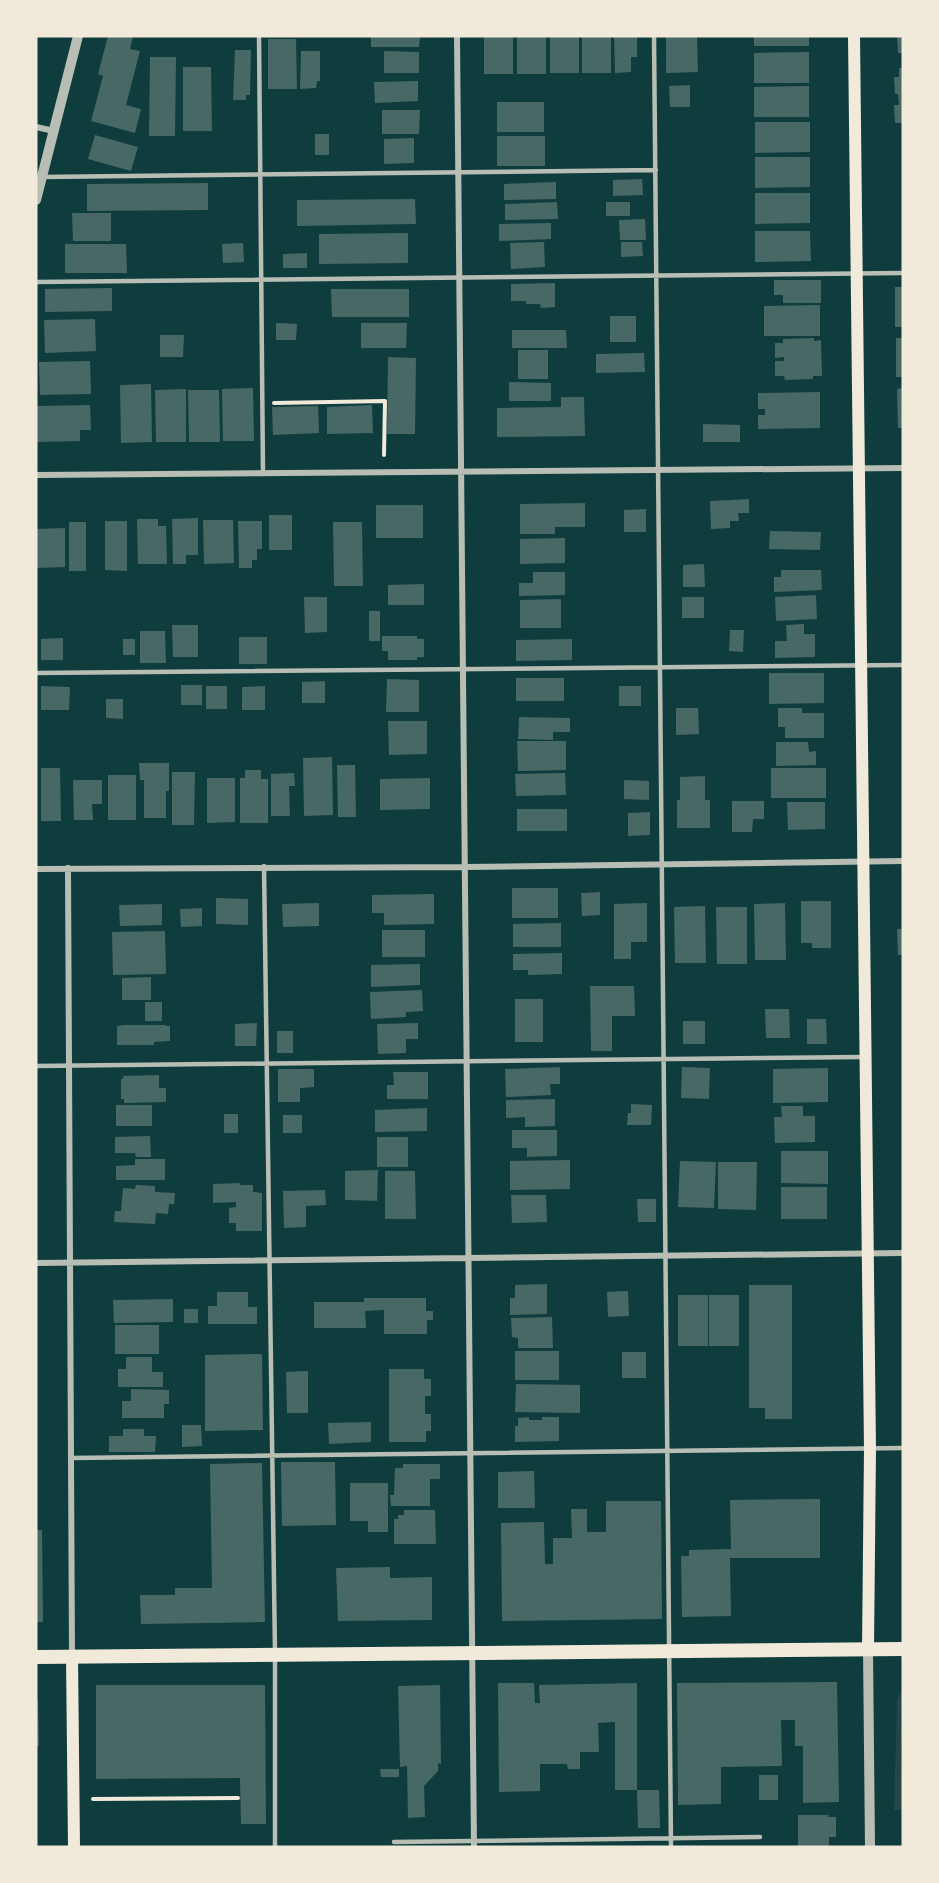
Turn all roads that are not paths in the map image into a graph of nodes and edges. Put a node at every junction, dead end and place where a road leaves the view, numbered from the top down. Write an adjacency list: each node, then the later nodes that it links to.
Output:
1 (78, 36): 7 (street)
2 (260, 36): 10 (lane)
3 (457, 36): 9 (street)
4 (654, 36): 8 (lane)
5 (854, 36): 14 (main road)
6 (36, 127): 7 (street)
7 (54, 131): 11 (street)
8 (656, 170): 9 (lane); 15 (lane)
9 (458, 172): 10 (lane); 16 (street)
10 (261, 174): 11 (lane); 17 (lane)
11 (42, 177): 12 (street)
12 (36, 200)
13 (903, 273): 14 (lane)
14 (857, 274): 15 (lane); 20 (main road)
15 (657, 276): 16 (lane); 21 (lane)
16 (459, 278): 17 (lane); 22 (street)
17 (262, 280): 18 (lane); 23 (lane)
18 (36, 282)
19 (903, 468): 20 (street)
20 (859, 469): 21 (street); 25 (main road)
21 (659, 470): 22 (street); 27 (lane)
22 (461, 472): 23 (street); 28 (street)
23 (263, 474): 24 (street)
24 (36, 475)
25 (862, 665): 26 (lane); 27 (lane); 31 (main road)
26 (903, 665)
27 (660, 667): 28 (lane); 32 (lane)
28 (463, 669): 29 (lane); 34 (street)
29 (36, 673)
30 (903, 861): 31 (street)
31 (864, 862): 32 (street); 37 (main road)
32 (662, 863): 34 (street); 38 (lane)
33 (264, 866): 34 (street); 35 (street); 40 (lane)
34 (465, 867): 39 (street)
35 (68, 868): 36 (street); 42 (street)
36 (36, 869)
37 (866, 1057): 38 (lane); 43 (main road)
38 (664, 1059): 39 (lane); 45 (lane)
39 (466, 1061): 40 (lane); 46 (street)
40 (267, 1063): 42 (lane); 47 (lane)
41 (36, 1066): 42 (lane)
42 (69, 1066): 49 (street)
43 (868, 1253): 44 (street); 45 (street); 51 (main road)
44 (903, 1253)
45 (666, 1256): 46 (street); 52 (lane)
46 (468, 1258): 47 (street); 53 (street)
47 (269, 1259): 49 (street); 54 (lane)
48 (36, 1263): 49 (street)
49 (70, 1263): 55 (street)
50 (903, 1448): 51 (lane)
51 (870, 1449): 52 (lane); 56 (main road)
52 (668, 1451): 53 (lane); 58 (lane)
53 (470, 1453): 54 (lane); 60 (street)
54 (272, 1455): 55 (lane); 59 (lane)
55 (71, 1458): 61 (street)
56 (868, 1649): 57 (main road); 58 (main road); 70 (street)
57 (903, 1649)
58 (669, 1652): 60 (main road); 64 (lane)
59 (275, 1653): 60 (main road); 61 (main road); 68 (lane)
60 (472, 1653): 66 (street)
61 (72, 1656): 62 (main road); 67 (main road)
62 (36, 1657)
63 (760, 1837): 64 (lane)
64 (671, 1838): 66 (lane); 69 (lane)
65 (394, 1842): 66 (lane)
66 (474, 1844)
67 (74, 1847)
68 (275, 1847)
69 (671, 1847)
70 (870, 1847)

